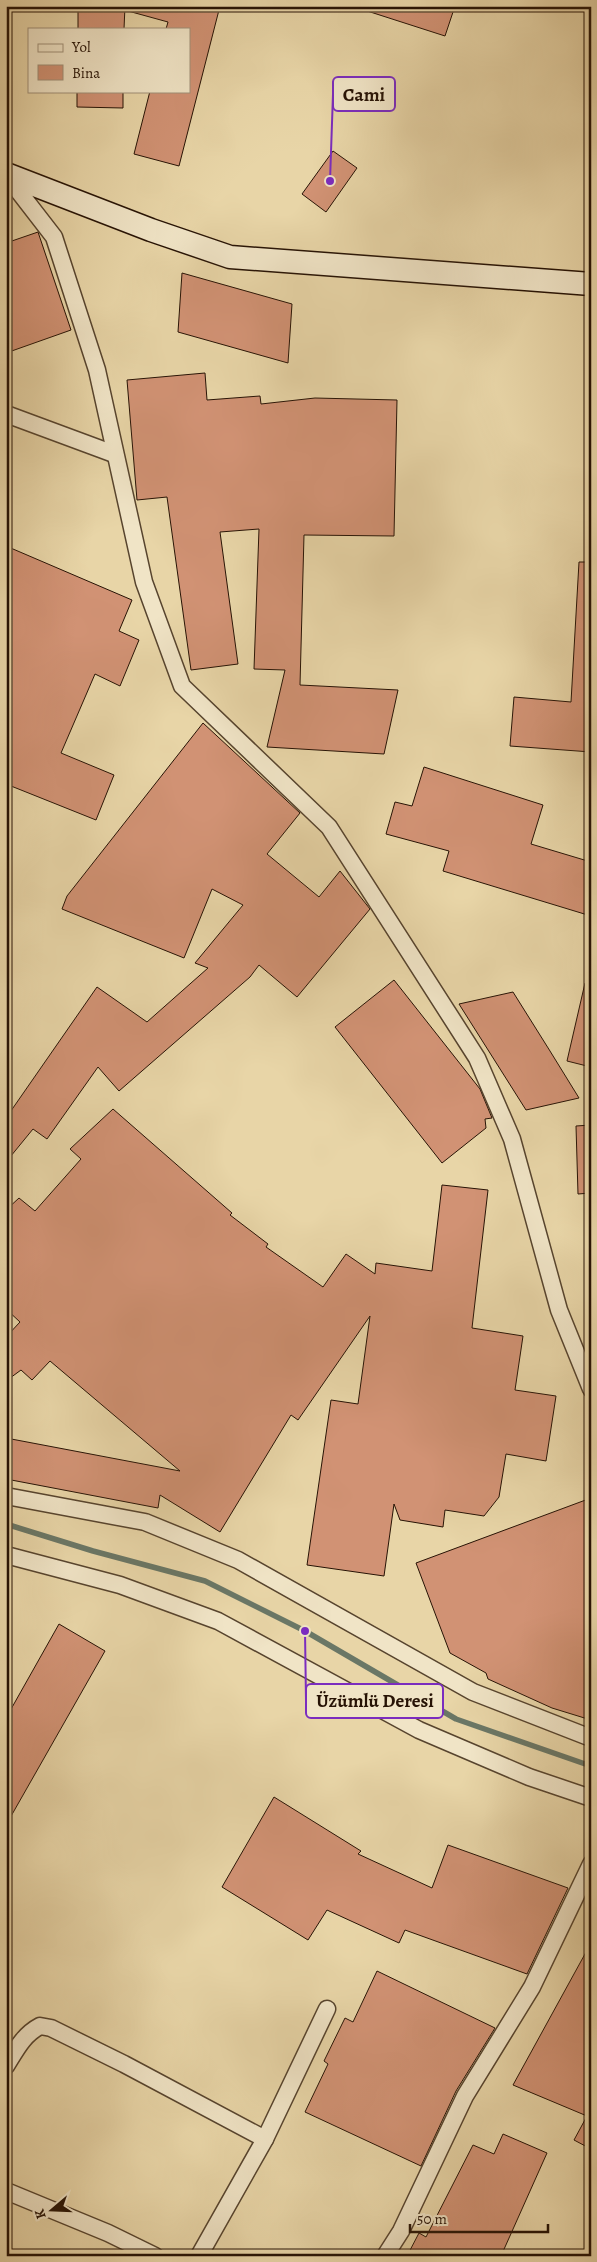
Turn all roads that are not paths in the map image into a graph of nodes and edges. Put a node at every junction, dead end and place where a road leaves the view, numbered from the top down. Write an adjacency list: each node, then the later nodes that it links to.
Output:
1 (6, 175): 2 (street); 4 (street)
2 (591, 284)
3 (6, 414): 4 (street)
4 (114, 454): 5 (street)
5 (591, 1389)
6 (6, 1496): 8 (street)
7 (6, 1555): 9 (street)
8 (591, 1738)
9 (591, 1798)
10 (591, 1864): 17 (street)
11 (328, 2009): 13 (street)
12 (6, 2066): 13 (street)
13 (265, 2138): 16 (street)
14 (6, 2191): 15 (street)
15 (156, 2256)
16 (198, 2256)
17 (385, 2256)

